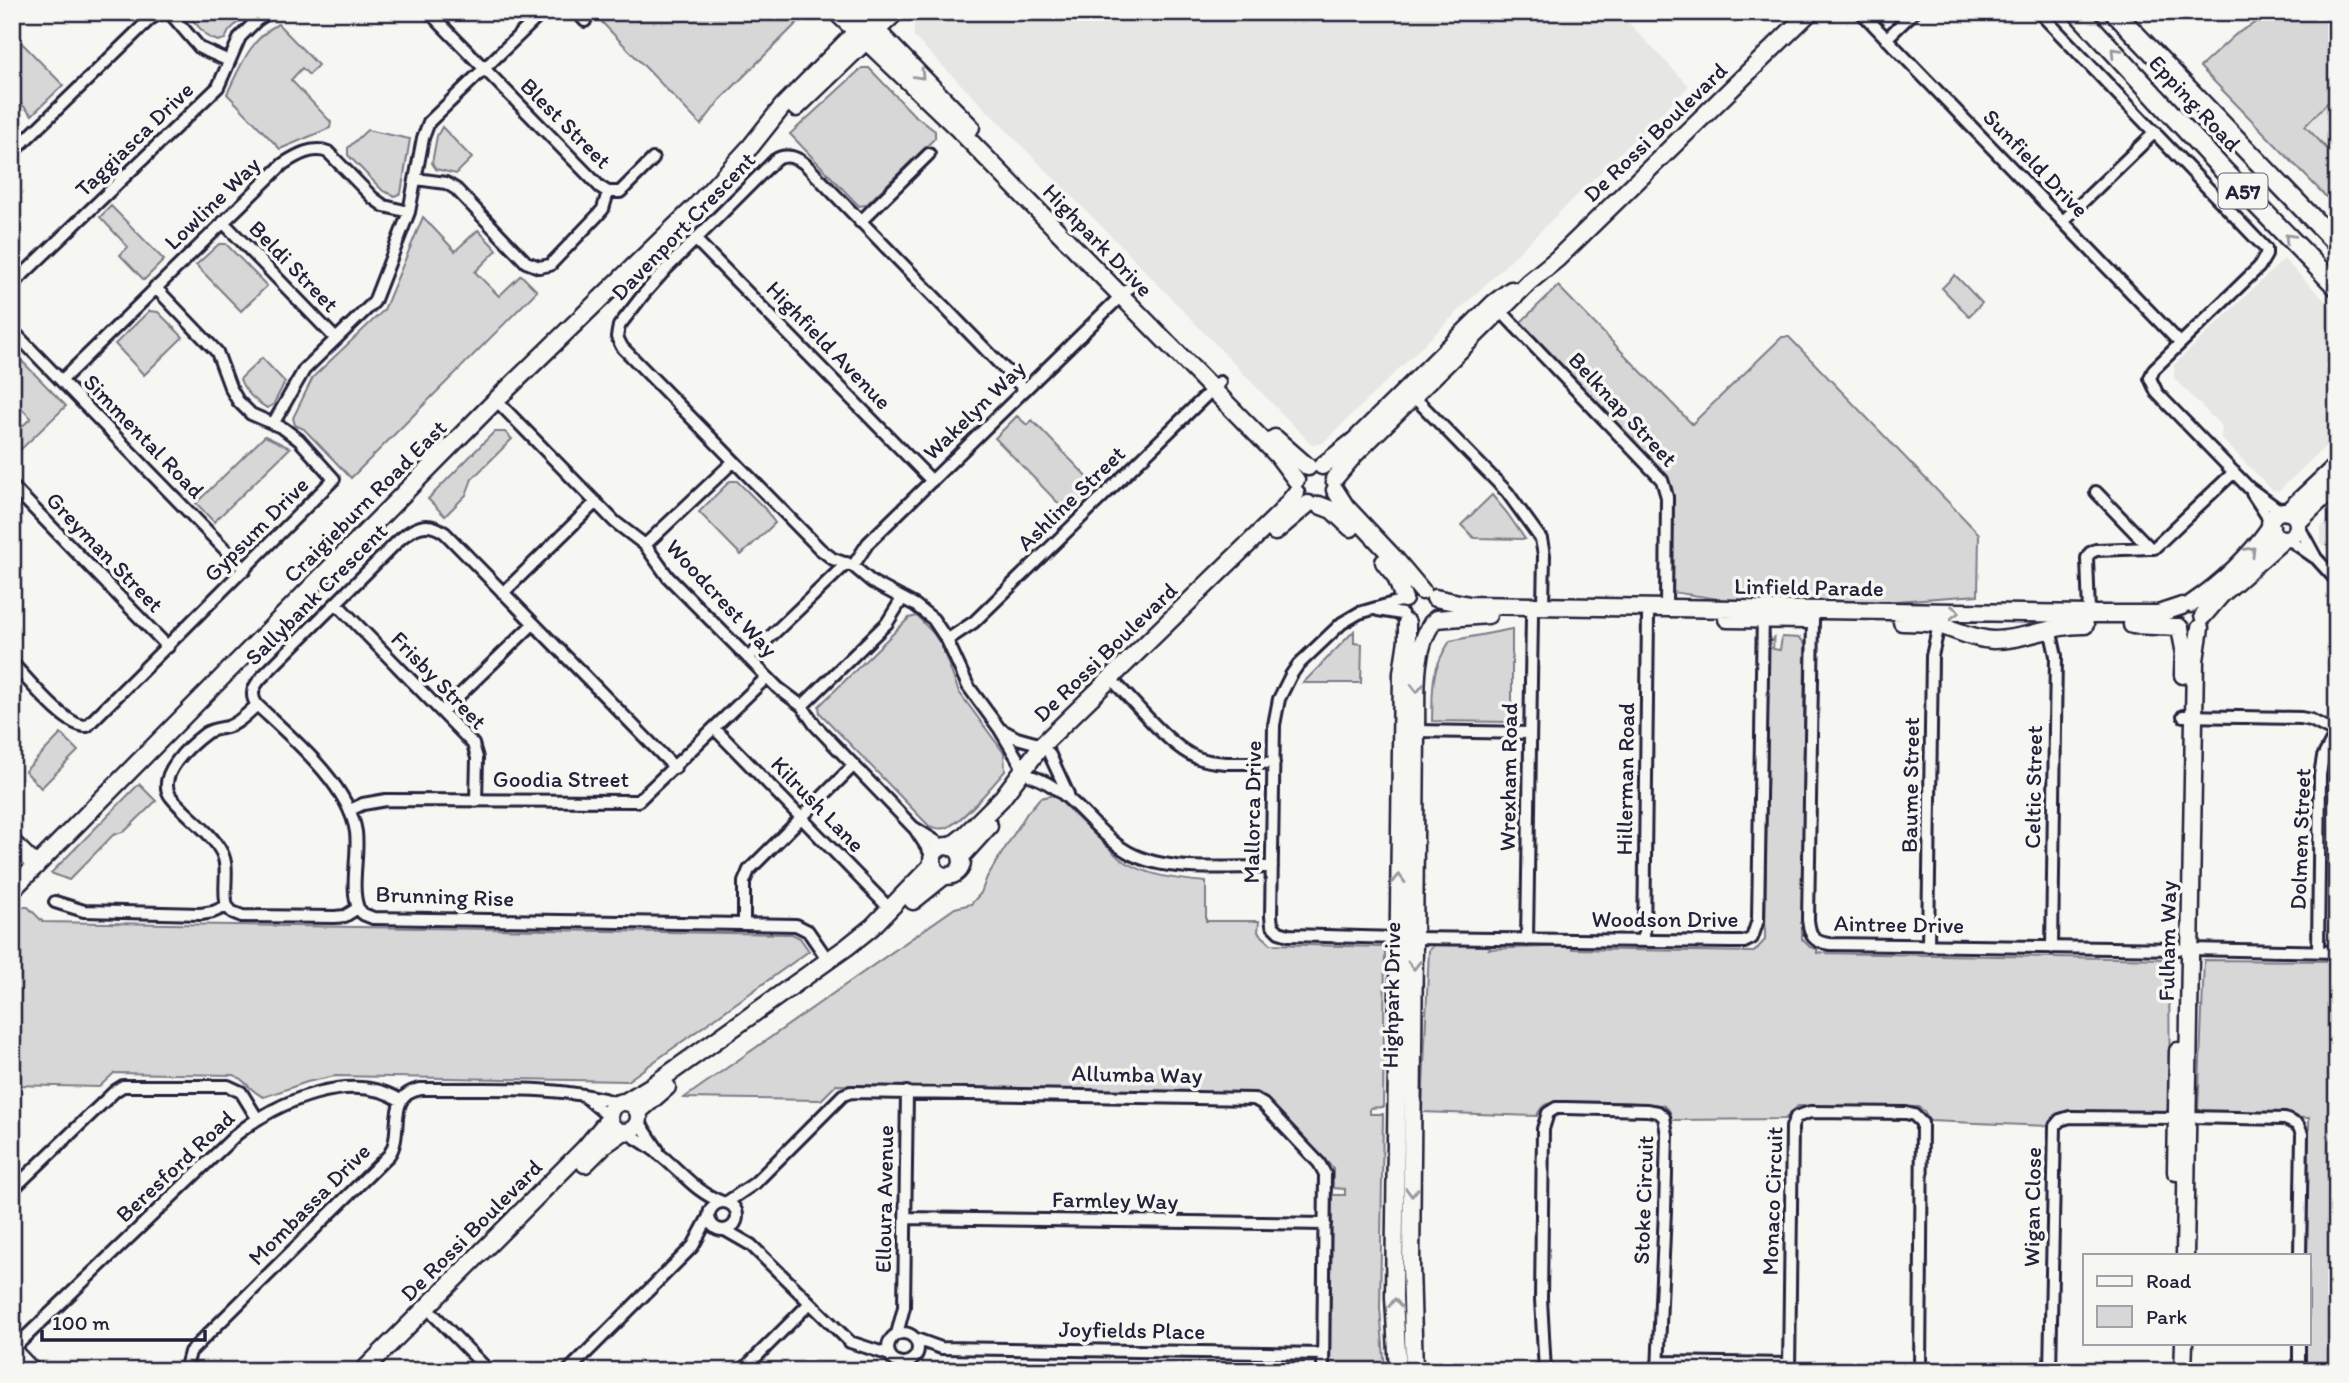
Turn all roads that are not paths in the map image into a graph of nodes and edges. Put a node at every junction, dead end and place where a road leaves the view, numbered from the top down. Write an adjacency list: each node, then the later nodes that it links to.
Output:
1 (162, 12): 22 (street)
2 (169, 12): 18 (street)
3 (269, 12): 18 (street, Taggiasca Drive)
4 (429, 12): 19 (street, Blest Street)
5 (543, 12): 19 (street)
6 (577, 12): 15 (street)
7 (836, 12): 16 (street, Highpark Drive)
8 (895, 12): 16 (street, Craigieburn Road East)
9 (1810, 12): 38 (street, De Rossi Boulevard)
10 (1861, 12): 17 (street, Sunfield Drive)
11 (1914, 12): 17 (street)
12 (2039, 12): 20 (street)
13 (2077, 12): 36 (main road, Epping Road / A57, one-way to 13)
14 (2113, 12): 21 (main road, Epping Road)
15 (585, 21)
16 (866, 27): 37 (street, Highpark Drive); 46 (street, Craigieburn Road East)
17 (1886, 39): 30 (street, Sunfield Drive)
18 (229, 61): 34 (street, Taggiasca Drive)
19 (484, 70): 25 (street); 26 (street, Blest Street)
20 (2155, 132): 30 (street); 41 (street)
21 (2243, 146): 31 (main road); 33 (main road, Epping Road)
22 (12, 153)
23 (929, 154): 29 (street)
24 (653, 159): 26 (street, Blest Street)
25 (416, 179): 26 (street); 27 (street)
26 (608, 192)
27 (409, 212): 28 (street, Lowline Way); 40 (street)
28 (223, 222): 35 (street, Lowline Way); 40 (street, Beldi Street)
29 (860, 222): 32 (street, Davenport Crescent); 44 (street, Davenport Crescent)
30 (2063, 222): 41 (street, Sunfield Drive)
31 (2337, 227)
32 (696, 240): 48 (street, Davenport Crescent); 52 (street, Highfield Avenue)
33 (2337, 244)
34 (12, 285)
35 (155, 287): 42 (street, Lowline Way); 47 (street, Gypsum Drive)
36 (2337, 288)
37 (1125, 292): 43 (street, Highpark Drive); 44 (street, Wakelyn Way)
38 (1498, 307): 45 (street, De Rossi Boulevard); 50 (street, De Rossi Boulevard); 72 (street, Belknap Street)
39 (12, 330): 42 (street, Simmental Road)
40 (336, 339): 47 (street)
41 (2180, 343): 51 (street)
42 (62, 380): 65 (street, Simmental Road)
43 (1216, 386): 50 (street, Highpark Drive); 57 (street, Highpark Drive); 85 (street, Ashline Street)
44 (1025, 390): 52 (street, Wakelyn Way)
45 (1414, 397): 53 (street, De Rossi Boulevard); 74 (street, Wrexham Road)
46 (496, 400): 58 (street, Woodcrest Way); 111 (street, Craigieburn Road East)
47 (273, 424): 65 (street, Gypsum Drive)
48 (733, 462): 61 (street); 64 (street, Davenport Crescent)
49 (2337, 465): 59 (street, Linfield Parade)
50 (1315, 467): 53 (street, Highpark Drive); 57 (street, De Rossi Boulevard)
51 (2234, 472): 59 (street); 62 (street)
52 (932, 481): 64 (street, Wakelyn Way)
53 (1334, 484): 57 (street, De Rossi Boulevard); 68 (street)
54 (2337, 484): 59 (street, Linfield Parade)
55 (12, 486): 86 (street, Greyman Street)
56 (2096, 492): 62 (street)
57 (1305, 495): 73 (street, Highpark Drive); 90 (street, De Rossi Boulevard); 100 (street, De Rossi Boulevard)
58 (596, 502): 61 (street, Woodcrest Way); 67 (street)
59 (2285, 520): 60 (street); 63 (street); 71 (street, Linfield Parade, one-way to 59)
60 (2285, 539): 63 (street); 80 (street)
61 (645, 545): 87 (street, Woodcrest Way)
62 (2150, 548): 76 (street)
63 (2316, 558): 66 (street)
64 (850, 565): 69 (street, Davenport Crescent); 87 (street, Wakelyn Way)
65 (245, 570): 86 (street, Gypsum Drive)
66 (2337, 581)
67 (503, 593): 70 (street, Sallybank Crescent); 81 (street)
68 (1429, 595): 73 (street); 74 (street, Linfield Parade); 79 (street)
69 (902, 599): 85 (street, Davenport Crescent); 92 (street)
70 (335, 603): 91 (street, Sallybank Crescent); 93 (street, Frisby Street)
71 (2187, 605): 76 (street, Linfield Parade); 80 (street); 84 (street)
72 (1666, 608): 74 (street, Linfield Parade); 75 (street, Linfield Parade)
73 (1404, 609): 79 (street); 101 (street, Mallorca Drive); 119 (street, Highpark Drive, one-way to 73)
74 (1537, 611): 77 (street, Linfield Parade); 79 (street, Linfield Parade); 99 (street, Wrexham Road)
75 (1763, 614): 76 (street, Linfield Parade, one-way to 76); 77 (street, Linfield Parade); 78 (street, Linfield Parade); 121 (street, Woodson Drive)
76 (2089, 614)
77 (1648, 617): 121 (street, Hillerman Road)
78 (1813, 620): 82 (street, Linfield Parade); 122 (street, Aintree Drive)
79 (1434, 621): 97 (street, Highpark Drive, one-way to 97)
80 (2202, 622): 84 (street); 94 (street, Fulham Way)
81 (533, 624): 93 (street); 103 (street)
82 (1939, 625): 83 (street, Linfield Parade); 122 (street, Baume Street)
83 (2050, 628): 84 (street, Linfield Parade); 123 (street, Celtic Street)
84 (2179, 628): 94 (street, Fulham Way)
85 (947, 640): 95 (street, Davenport Crescent)
86 (168, 647): 88 (street, Gypsum Drive)
87 (748, 658): 89 (street, Woodcrest Way)
88 (12, 663)
89 (767, 677): 92 (street, Woodcrest Way); 96 (street, Goodia Street)
90 (1118, 686): 100 (street, De Rossi Boulevard); 101 (street)
91 (257, 705): 107 (street); 115 (street)
92 (802, 706): 102 (street, Woodcrest Way)
93 (442, 712): 106 (street, Frisby Street)
94 (2188, 716): 98 (street); 124 (street, Fulham Way)
95 (999, 728): 100 (street); 104 (street, Davenport Crescent)
96 (715, 729): 103 (street, Goodia Street); 108 (street, Kilrush Lane)
97 (1416, 731): 99 (street); 119 (street, Highpark Drive)
98 (2336, 732): 125 (street, Dolmen Street)
99 (1530, 733): 120 (street, Wrexham Road)
100 (1045, 749): 104 (street, De Rossi Boulevard); 105 (street)
101 (1274, 763): 112 (street, Mallorca Drive)
102 (854, 765): 108 (street); 110 (street, Woodcrest Way)
103 (675, 768): 106 (street, Goodia Street)
104 (1027, 772): 105 (street); 110 (street, De Rossi Boulevard)
105 (1071, 800): 112 (street)
106 (476, 801): 107 (street, Goodia Street)
107 (350, 810): 116 (street)
108 (801, 817): 117 (street, Kilrush Lane); 118 (street)
109 (12, 842): 111 (street)
110 (944, 858): 117 (street, De Rossi Boulevard); 131 (street, De Rossi Boulevard)
111 (36, 866): 113 (street, Craigieburn Road East)
112 (1272, 867): 119 (street, Mallorca Drive)
113 (12, 890)
114 (55, 902): 115 (street, Brunning Rise)
115 (227, 906): 116 (street, Brunning Rise)
116 (358, 908): 118 (street, Brunning Rise)
117 (890, 909): 127 (street, De Rossi Boulevard)
118 (744, 923): 127 (street, Brunning Rise)
119 (1406, 938): 120 (street, Woodson Drive); 177 (street, Highpark Drive, one-way to 119); 178 (street, Highpark Drive, one-way to 178)
120 (1527, 940): 121 (street, Woodson Drive)
121 (1644, 941)
122 (1928, 946): 123 (street, Aintree Drive)
123 (2052, 948): 124 (street, Aintree Drive)
124 (2185, 949): 125 (street, Aintree Drive); 133 (street, Fulham Way)
125 (2318, 951): 126 (street, Aintree Drive)
126 (2337, 952)
127 (828, 960): 131 (street, De Rossi Boulevard)
128 (907, 1092): 136 (street, Allumba Way); 142 (street, Elloura Avenue); 143 (street, Allumba Way)
129 (583, 1095): 130 (street); 131 (street); 131 (street)
130 (400, 1100): 132 (street, Beresford Road); 169 (street, Mombassa Drive)
131 (623, 1112): 134 (street); 135 (street); 170 (street, De Rossi Boulevard)
132 (257, 1118): 138 (street); 160 (street, Beresford Road)
133 (2182, 1118): 147 (street, Fulham Way); 148 (street, Fulham Way); 149 (street); 181 (street, Wigan Close)
134 (624, 1132): 135 (street); 152 (street, De Rossi Boulevard)
135 (661, 1155): 137 (street)
136 (755, 1183): 139 (street, Allumba Way); 141 (street, Allumba Way)
137 (694, 1187): 139 (street); 140 (street)
138 (12, 1190)
139 (724, 1202): 140 (street); 141 (street)
140 (708, 1215): 144 (street); 146 (street)
141 (737, 1215): 144 (street); 145 (street)
142 (905, 1218): 143 (street, Farmley Way); 151 (street, Elloura Avenue)
143 (1325, 1224): 161 (street, Allumba Way)
144 (722, 1230): 145 (street); 146 (street)
145 (751, 1245): 150 (street)
146 (693, 1246): 173 (street)
147 (2175, 1254)
148 (2185, 1254)
149 (2300, 1254)
150 (810, 1303): 158 (street); 174 (street)
151 (904, 1307): 153 (street, Elloura Avenue); 154 (street, Elloura Avenue)
152 (434, 1315): 171 (street, De Rossi Boulevard); 172 (street)
153 (895, 1336): 154 (street); 158 (street); 162 (street)
154 (914, 1337): 159 (street, Joyfields Place); 163 (street)
155 (2173, 1344): 182 (street)
156 (2184, 1344): 183 (street)
157 (2299, 1344): 184 (street)
158 (863, 1346): 162 (street)
159 (941, 1348): 161 (street, Joyfields Place); 163 (street, Joyfields Place)
160 (12, 1350): 168 (street)
161 (1323, 1354): 176 (street, Allumba Way)
162 (891, 1357): 163 (street); 175 (street)
163 (911, 1363)
164 (12, 1366): 167 (street)
165 (1658, 1366): 166 (street); 179 (street, Stoke Circuit)
166 (1789, 1367): 180 (street, Monaco Circuit)
167 (17, 1371)
168 (32, 1371)
169 (185, 1371)
170 (363, 1371)
171 (377, 1371)
172 (489, 1371)
173 (568, 1371)
174 (743, 1371)
175 (898, 1371)
176 (1323, 1371)
177 (1398, 1371)
178 (1414, 1371)
179 (1545, 1371)
180 (1920, 1371)
181 (2050, 1371)
182 (2173, 1371)
183 (2183, 1371)
184 (2299, 1371)

